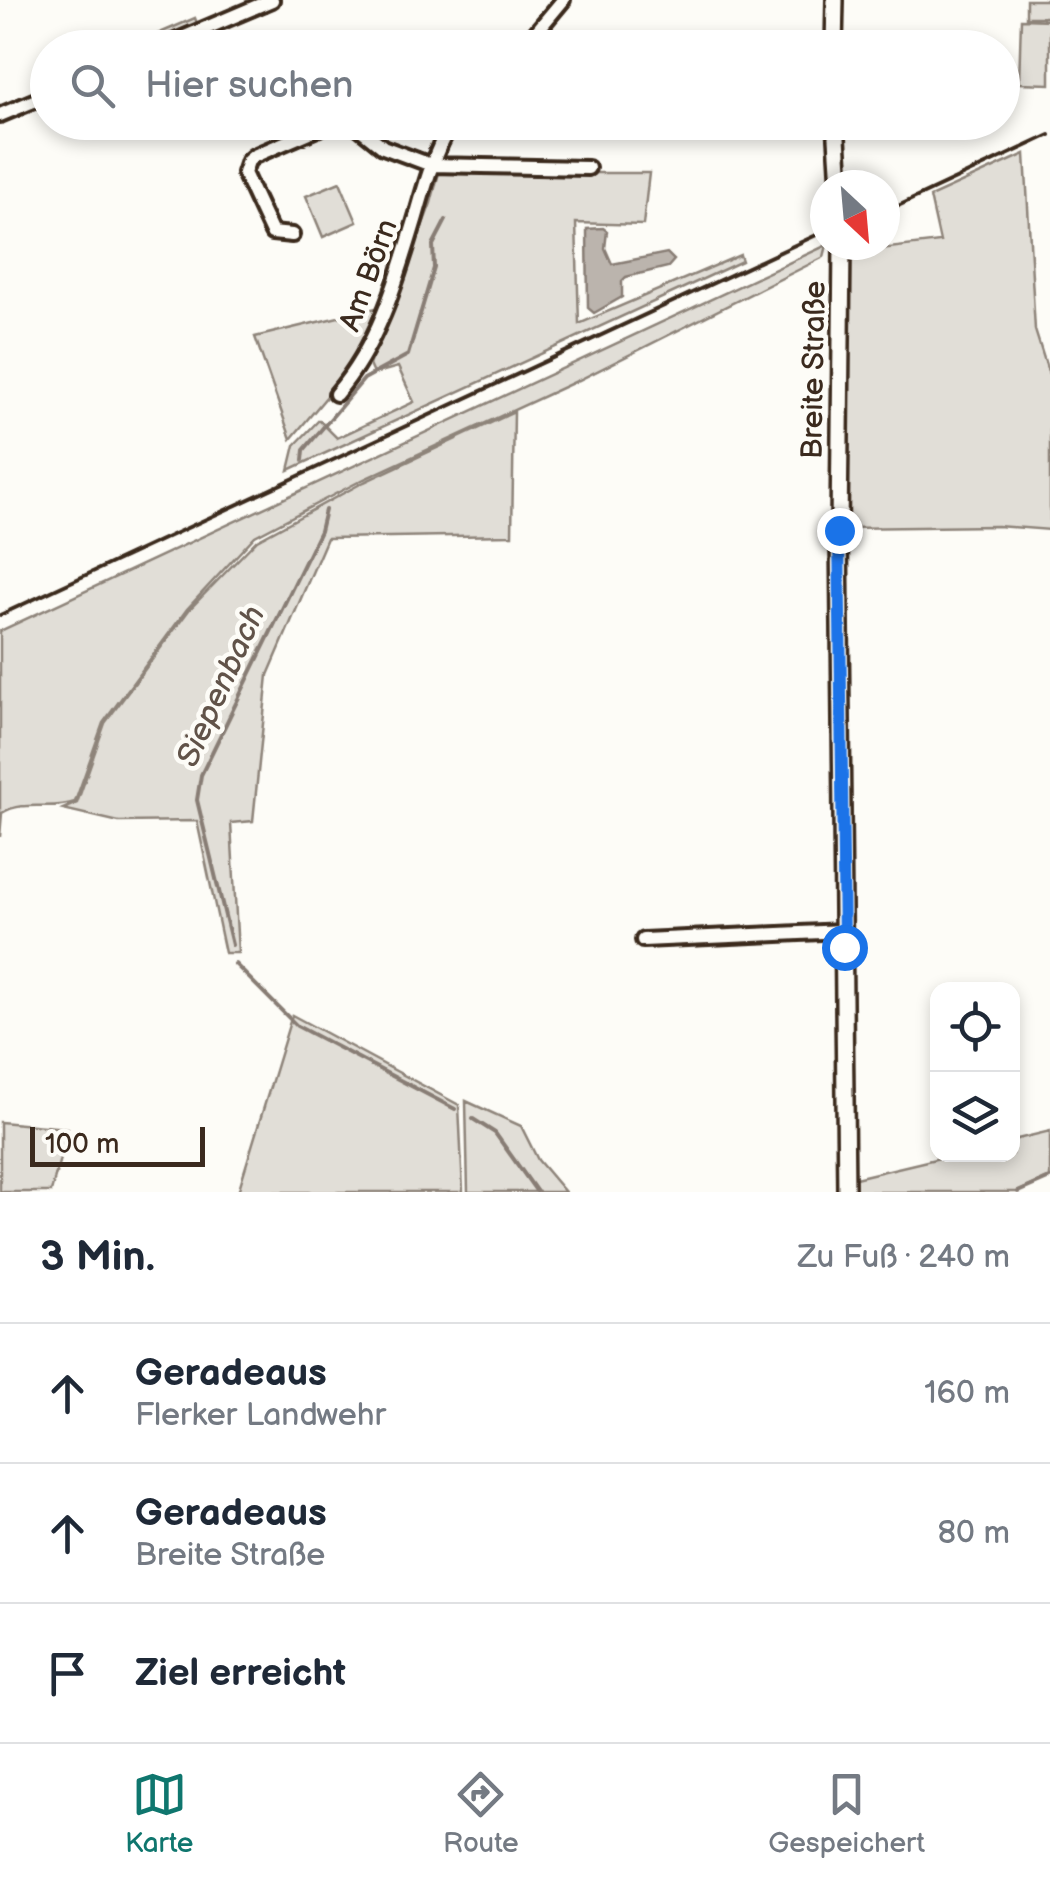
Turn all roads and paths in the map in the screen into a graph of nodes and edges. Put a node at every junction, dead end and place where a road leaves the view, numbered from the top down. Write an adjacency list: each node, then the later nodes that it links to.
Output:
1 (272, 0): 4 (street)
2 (563, 0): 5 (street)
3 (836, 0): 6 (street)
4 (201, 30)
5 (539, 30)
6 (835, 30)
7 (30, 102): 8 (street)
8 (0, 115)
9 (291, 140): 16 (street)
10 (374, 140): 13 (street)
11 (443, 140): 13 (street, Am Börn)
12 (837, 140): 15 (street)
13 (431, 165): 14 (street); 18 (street, Am Börn)
14 (588, 168)
15 (839, 170)
16 (292, 235)
17 (842, 260): 19 (street, Breite Straße)
18 (336, 394)
19 (843, 931): 20 (street); 21 (street, Breite Straße)
20 (643, 940)
21 (846, 1192)

